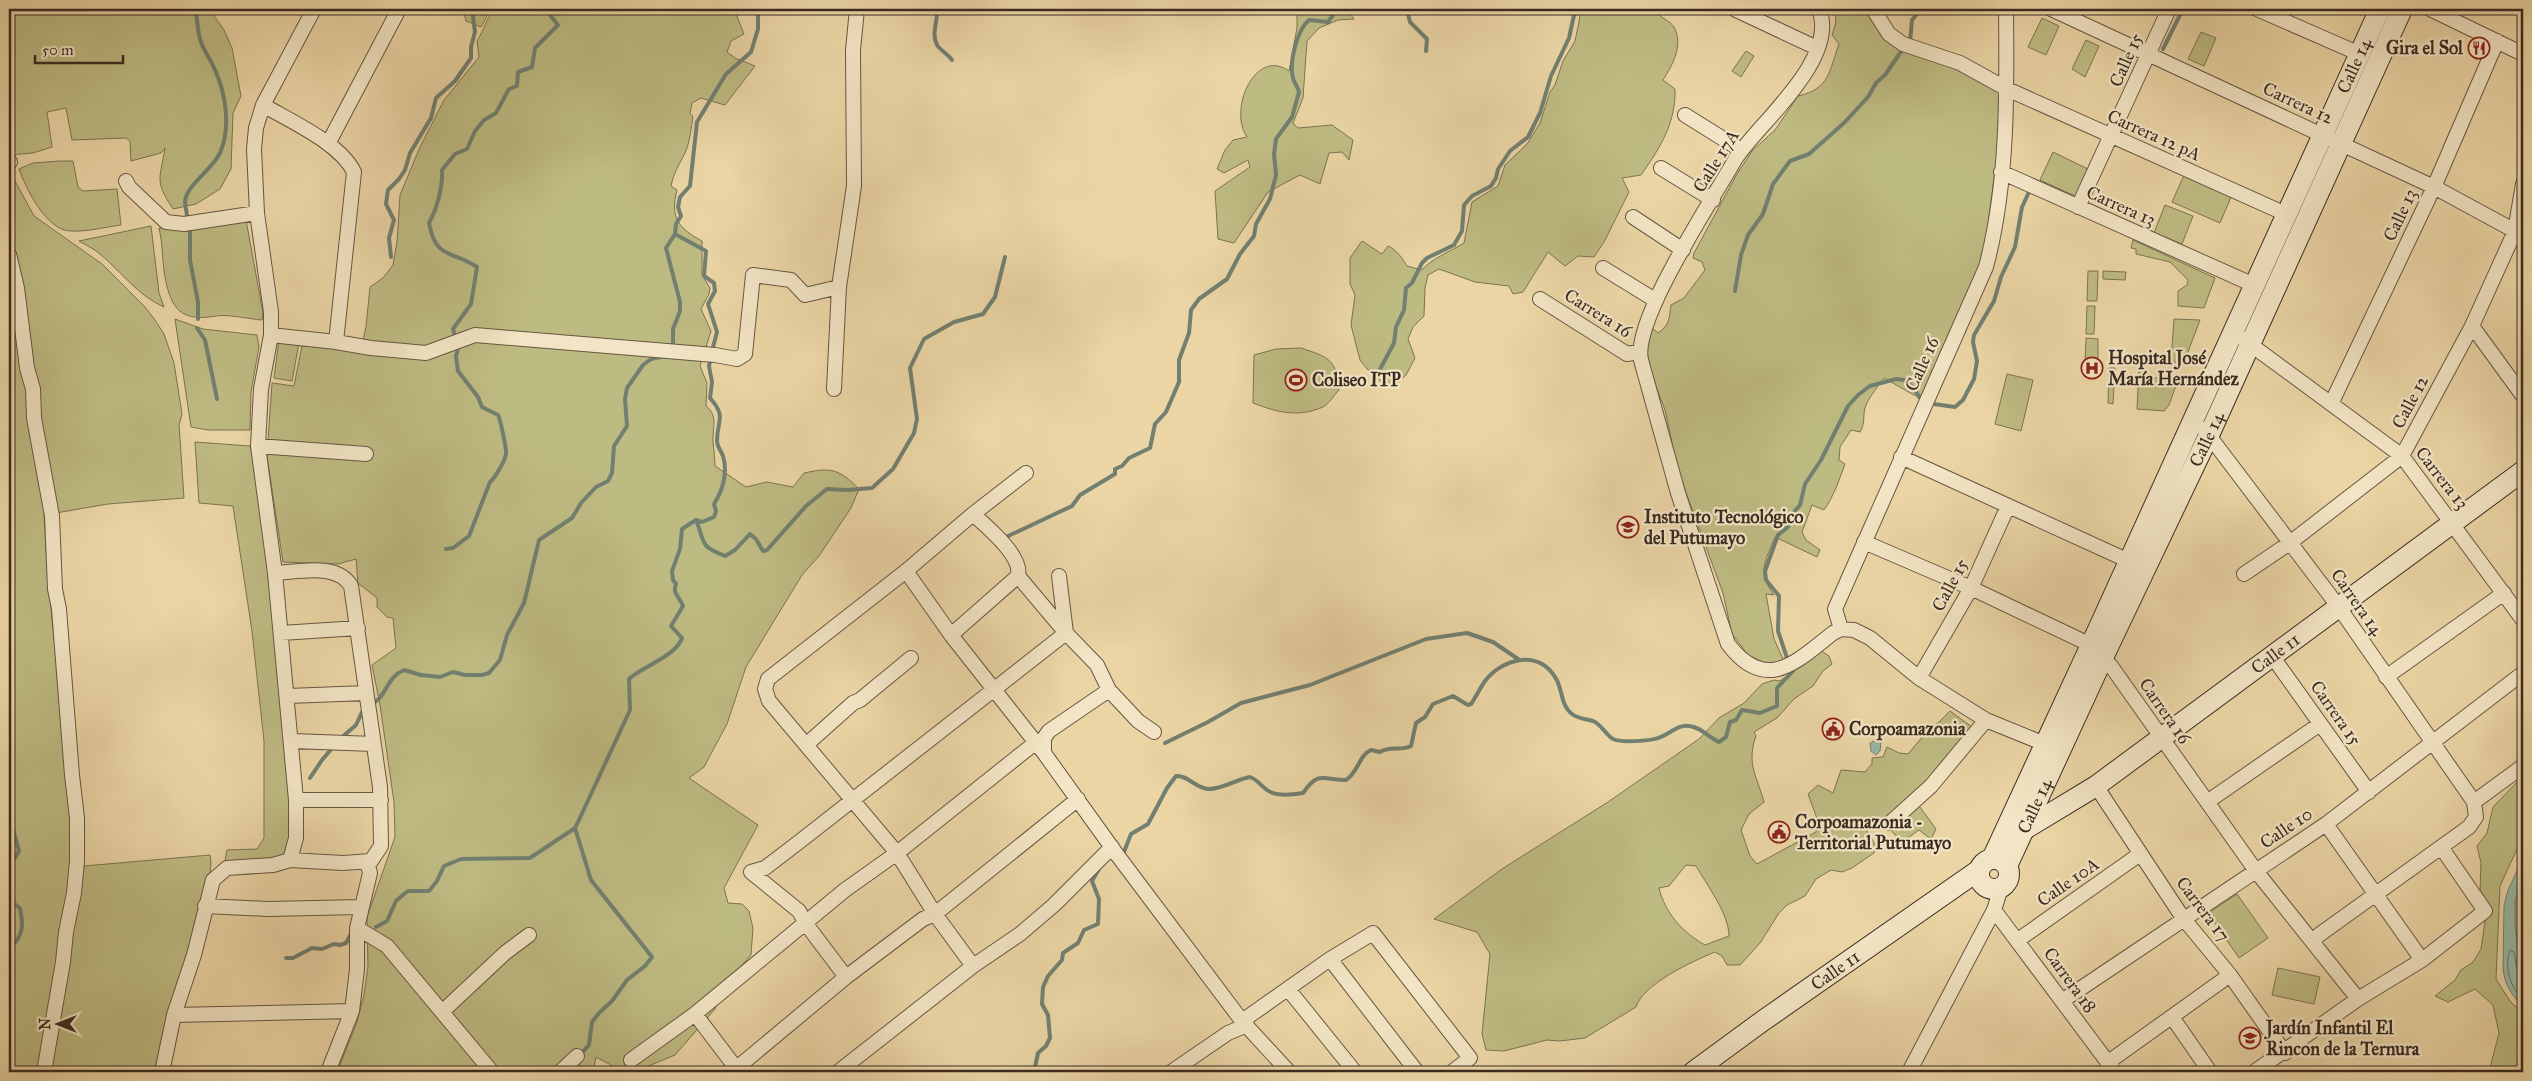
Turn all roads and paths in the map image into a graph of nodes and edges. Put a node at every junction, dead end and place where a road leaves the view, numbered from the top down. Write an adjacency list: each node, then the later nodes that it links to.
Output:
1 (314, 9): 20 (street)
2 (399, 9): 24 (street)
3 (857, 9): 42 (street)
4 (1734, 9): 15 (street)
5 (1819, 9): 15 (street, Calle 17A)
6 (1873, 9): 19 (street, Carrera 12 pA)
7 (2006, 9): 19 (street, Calle 16)
8 (2051, 9): 18 (street, Carrera 12)
9 (2169, 9): 18 (street, Calle 15)
10 (2256, 9): 16 (street)
11 (2380, 9): 16 (street, Calle 14)
12 (2402, 9): 25 (street, Calle 14)
13 (2430, 9): 14 (street)
14 (2497, 41): 17 (street); 31 (street, Calle 13)
15 (1817, 48): 26 (street, Calle 17A)
16 (2360, 54): 22 (street, Calle 14)
17 (2523, 54)
18 (2149, 55): 22 (street, Carrera 12); 23 (street, Calle 15)
19 (2007, 89): 23 (street, Carrera 12 pA); 28 (street, Calle 16)
20 (263, 105): 24 (street); 34 (street)
21 (1685, 115): 26 (street)
22 (2323, 135): 25 (street, Carrera 12); 35 (street, Calle 14)
23 (2112, 136): 33 (street, Calle 15); 35 (street, Carrera 12 pA)
24 (328, 144): 48 (street)
25 (2342, 144): 31 (street, Carrera 12); 49 (street, Calle 14)
26 (1741, 150): 32 (street, Calle 17A)
27 (1661, 168): 32 (street)
28 (2001, 172): 33 (street, Carrera 13); 59 (street, Calle 16)
29 (126, 181): 34 (street)
30 (2523, 184): 37 (street, Calle 12)
31 (2434, 187): 37 (street, Carrera 12); 53 (street, Calle 13)
32 (1713, 200): 38 (street, Calle 17A)
33 (2078, 207): 41 (street, Carrera 13)
34 (257, 213): 47 (street)
35 (2286, 214): 41 (street, Calle 14)
36 (1633, 217): 38 (street)
37 (2519, 236): 45 (street, Calle 12)
38 (1683, 250): 44 (street, Calle 17A)
39 (9, 254): 155 (street)
40 (1603, 268): 44 (street)
41 (2254, 286): 46 (street, Calle 14)
42 (839, 287): 48 (street); 51 (street)
43 (1540, 299): 50 (street, Carrera 16)
44 (1655, 300): 50 (street, Calle 17A)
45 (2472, 326): 52 (street); 58 (street, Calle 12)
46 (2232, 333): 49 (street, Carrera 13); 54 (street, Calle 14)
47 (271, 334): 48 (street); 56 (street)
48 (336, 342)
49 (2250, 344): 53 (street, Carrera 13); 55 (street, Calle 14)
50 (1639, 352): 78 (street)
51 (834, 389)
52 (2523, 396)
53 (2332, 402): 58 (street, Carrera 13)
54 (2194, 417): 55 (street, Carrera 14); 67 (street, Calle 14)
55 (2209, 435): 66 (street, Carrera 14); 82 (street, Calle 14)
56 (258, 446): 57 (street); 69 (street)
57 (366, 454)
58 (2402, 456): 64 (street, Carrera 13); 66 (street, Calle 12)
59 (1901, 457): 62 (street); 65 (street, Calle 16)
60 (1026, 472): 63 (street)
61 (2523, 472): 64 (street, Calle 11)
62 (2008, 506): 67 (street); 73 (street, Calle 15)
63 (972, 514): 68 (street); 71 (street)
64 (2454, 524): 74 (street, Carrera 13); 75 (street, Calle 11)
65 (1864, 542): 73 (street, Carrera 16); 78 (street, Calle 16)
66 (2291, 542): 70 (street, Calle 12); 75 (street, Carrera 14)
67 (2129, 561): 82 (street, Calle 14)
68 (906, 571): 81 (street); 99 (street)
69 (275, 573): 77 (street); 80 (street)
70 (2244, 574)
71 (1018, 576): 79 (street); 81 (street)
72 (1059, 576): 79 (street)
73 (1971, 588): 82 (street, Carrera 16); 87 (street, Calle 15)
74 (2504, 593): 76 (street, Carrera 13); 86 (street)
75 (2338, 606): 83 (street, Calle 11); 86 (street, Carrera 14)
76 (2523, 620)
77 (358, 628): 80 (street); 90 (street)
78 (1841, 630): 87 (street)
79 (1066, 632): 88 (street); 89 (street)
80 (281, 633): 91 (street)
81 (952, 635): 88 (street)
82 (2097, 651): 95 (street, Carrera 16); 100 (street, Calle 14); 113 (street, Calle 14)
83 (2272, 656): 93 (street, Carrera 15); 95 (street, Calle 11)
84 (911, 658): 99 (street)
85 (2523, 673): 97 (street, Calle 10)
86 (2386, 677): 97 (street, Carrera 14)
87 (1919, 678): 92 (street)
88 (994, 689): 101 (street); 108 (street)
89 (1109, 690): 94 (street); 101 (street)
90 (366, 694): 91 (street); 98 (street)
91 (288, 696): 96 (street)
92 (1986, 720): 100 (street); 111 (street)
93 (2320, 724): 104 (street, Carrera 15); 109 (street)
94 (1154, 732)
95 (2161, 739): 103 (street, Calle 11); 109 (street, Carrera 16)
96 (292, 741): 98 (street); 106 (street)
97 (2432, 743): 104 (street, Calle 10); 110 (street, Carrera 14)
98 (374, 744): 107 (street)
99 (807, 744): 108 (street)
100 (2045, 744): 120 (street, Calle 14)
101 (1039, 748): 105 (street); 115 (street)
102 (2523, 766): 110 (street)
103 (2096, 786): 113 (street, Calle 11); 116 (street, Carrera 17)
104 (2369, 792): 112 (street, Calle 10)
105 (1078, 799): 117 (street); 127 (street)
106 (296, 800): 107 (street); 118 (street)
107 (381, 800): 119 (street)
108 (852, 800): 115 (street); 129 (street)
109 (2207, 802): 121 (street, Carrera 16)
110 (2475, 810): 114 (street)
111 (1890, 823)
112 (2326, 824): 121 (street, Calle 10); 123 (street)
113 (2025, 829): 120 (street, Calle 14)
114 (2441, 847): 123 (street); 135 (street)
115 (897, 853): 127 (street); 129 (street)
116 (2140, 854): 128 (street, Carrera 17); 132 (street, Calle 10A)
117 (1118, 856): 136 (street); 147 (street)
118 (290, 860): 119 (street); 124 (street)
119 (367, 862): 125 (street)
120 (1993, 865): 122 (street); 122 (street); 154 (street, Calle 11)
121 (2256, 871): 128 (street, Calle 10); 133 (street, Carrera 16)
122 (2001, 888): 126 (street)
123 (2375, 893): 133 (street); 135 (street)
124 (205, 906): 125 (street); 145 (street)
125 (361, 907): 130 (street)
126 (1994, 910): 132 (street, Carrera 18); 165 (street)
127 (935, 914): 136 (street); 138 (street)
128 (2183, 918): 137 (street, Carrera 17); 141 (street, Calle 10)
129 (806, 924): 138 (street); 144 (street)
130 (357, 928): 142 (street); 143 (street)
131 (529, 935): 143 (street)
132 (2018, 940): 141 (street, Carrera 18)
133 (2312, 940): 140 (street, Carrera 16)
134 (1330, 959): 139 (street); 163 (street); 164 (street)
135 (2422, 960): 140 (street)
136 (973, 966): 160 (street)
137 (2230, 975): 146 (street); 148 (street, Carrera 17)
138 (846, 977): 152 (street)
139 (1288, 989): 147 (street); 162 (street)
140 (2358, 999): 148 (street)
141 (2062, 1001): 151 (street, Carrera 18)
142 (352, 1011): 145 (street); 157 (street)
143 (443, 1011): 158 (street)
144 (695, 1014): 150 (street); 152 (street)
145 (174, 1015): 156 (street)
146 (2172, 1017): 151 (street); 166 (street)
147 (1244, 1023): 153 (street); 161 (street)
148 (2285, 1053): 167 (street)
149 (577, 1056): 159 (street)
150 (631, 1060)
151 (2111, 1068)
152 (736, 1071)
153 (1285, 1071)
154 (1697, 1071)
155 (44, 1072)
156 (162, 1072)
157 (328, 1072)
158 (492, 1072)
159 (560, 1072)
160 (838, 1072)
161 (1171, 1072)
162 (1355, 1072)
163 (1418, 1072)
164 (1452, 1072)
165 (1909, 1072)
166 (2210, 1072)
167 (2254, 1072)

